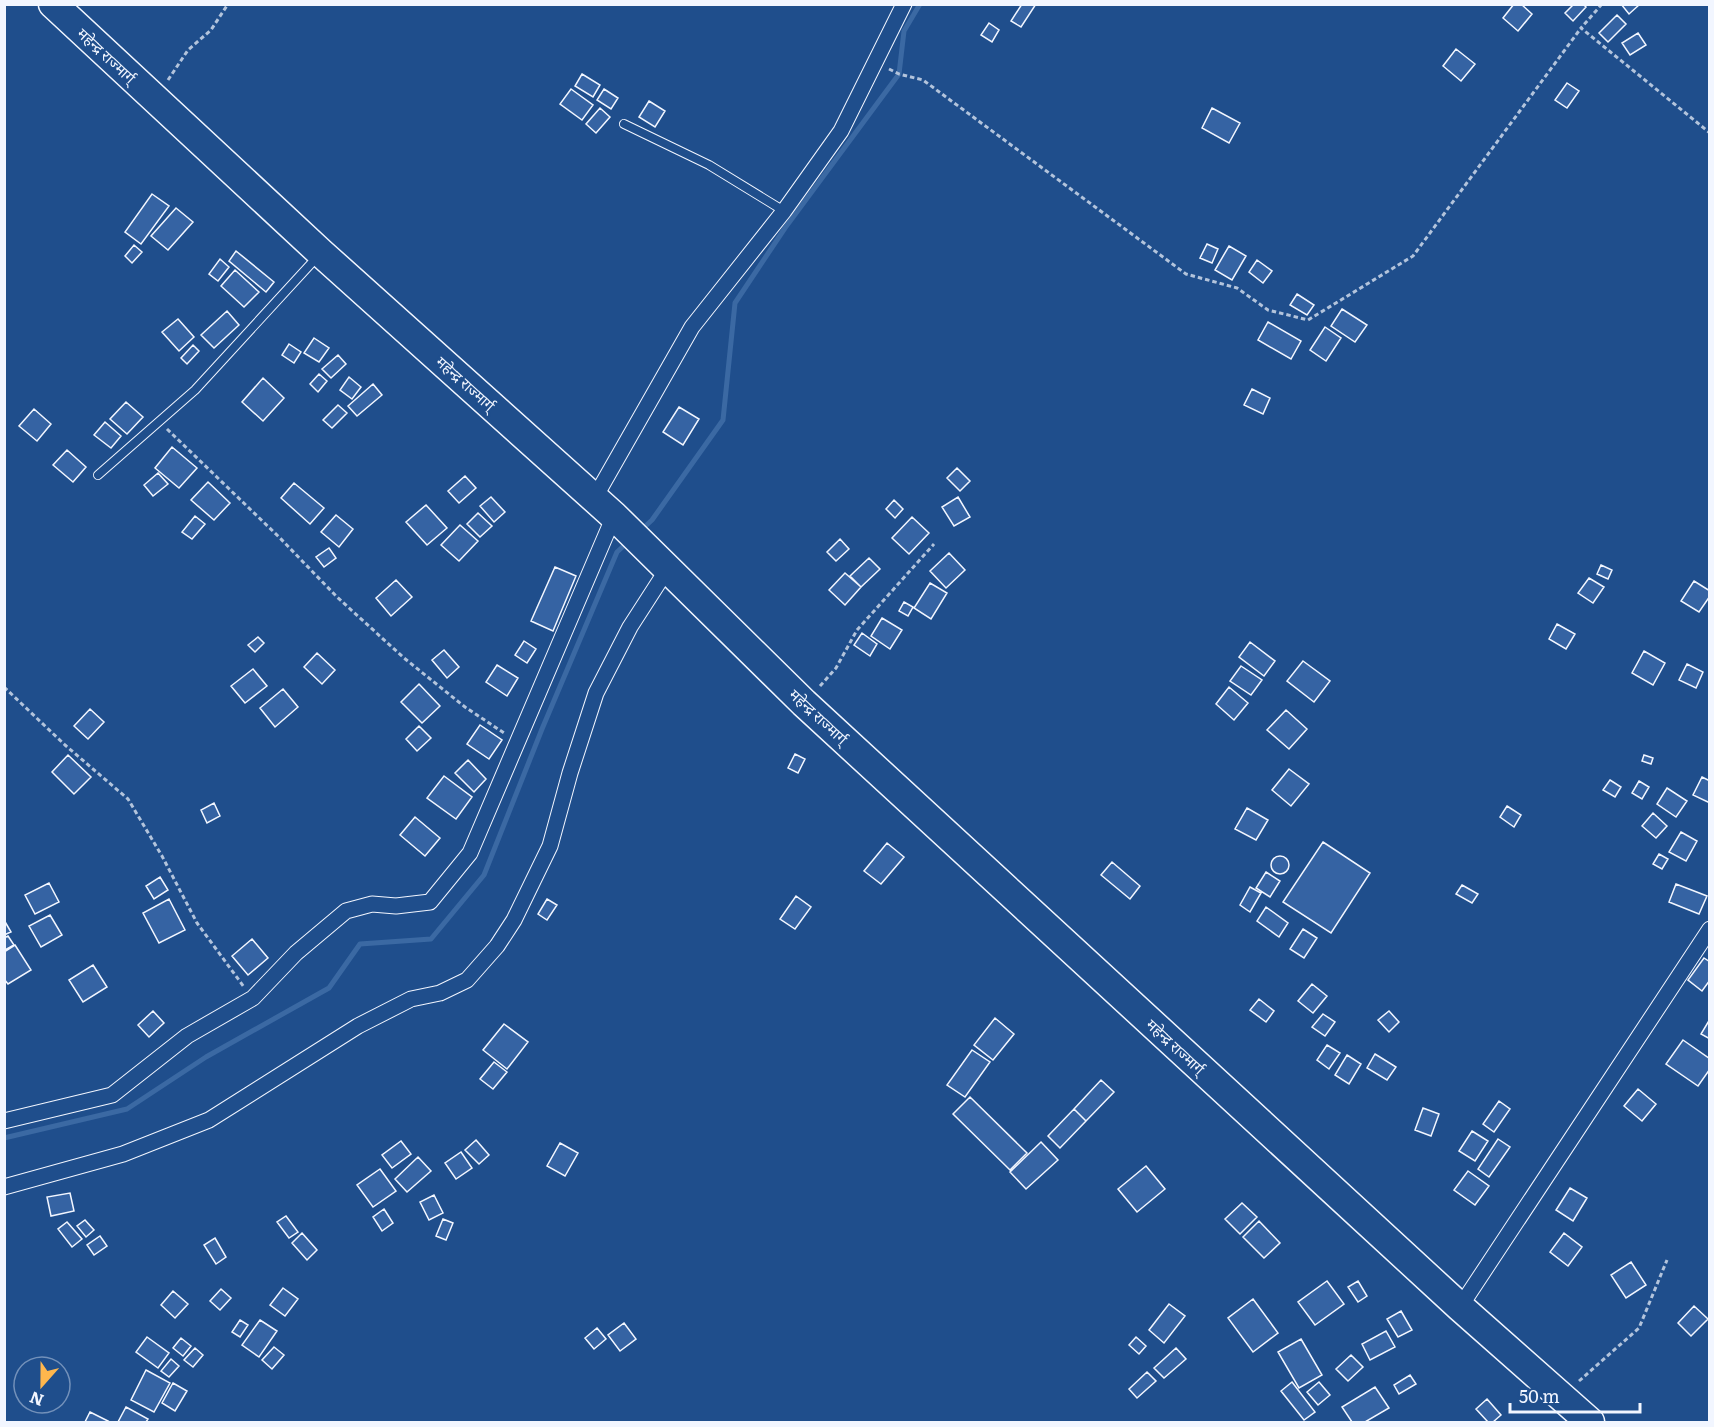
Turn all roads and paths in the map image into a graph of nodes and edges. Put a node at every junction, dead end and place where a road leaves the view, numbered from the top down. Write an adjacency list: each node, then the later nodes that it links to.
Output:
1 (53, 4): 7 (highway, महेन्द्र राज्मार्ग्)
2 (228, 4): 7 (path)
3 (904, 4): 6 (street)
4 (1602, 4): 5 (path)
5 (1581, 28): 6 (path); 9 (path)
6 (875, 62): 10 (street)
7 (155, 99): 11 (highway, महेन्द्र राज्मार्ग्)
8 (624, 124): 10 (lane)
9 (1710, 133)
10 (784, 211): 14 (street)
11 (321, 253): 12 (lane); 14 (highway, महेन्द्र राज्मार्ग्)
12 (159, 421): 13 (lane); 19 (path)
13 (98, 475)
14 (611, 514): 16 (highway, महेन्द्र राज्मार्ग्); 19 (street)
15 (934, 544): 18 (path)
16 (663, 563): 18 (highway, महेन्द्र राज्मार्ग्); 23 (street)
17 (4, 687): 21 (path)
18 (804, 703): 25 (highway, महेन्द्र राज्मार्ग्)
19 (518, 743): 21 (street)
20 (1710, 929): 25 (street)
21 (252, 998): 22 (street)
22 (4, 1121)
23 (4, 1187)
24 (1667, 1260): 26 (path)
25 (1460, 1307): 26 (highway, महेन्द्र राज्मार्ग्)
26 (1561, 1398): 27 (highway, महेन्द्र राज्मार्ग्)
27 (1590, 1422)

